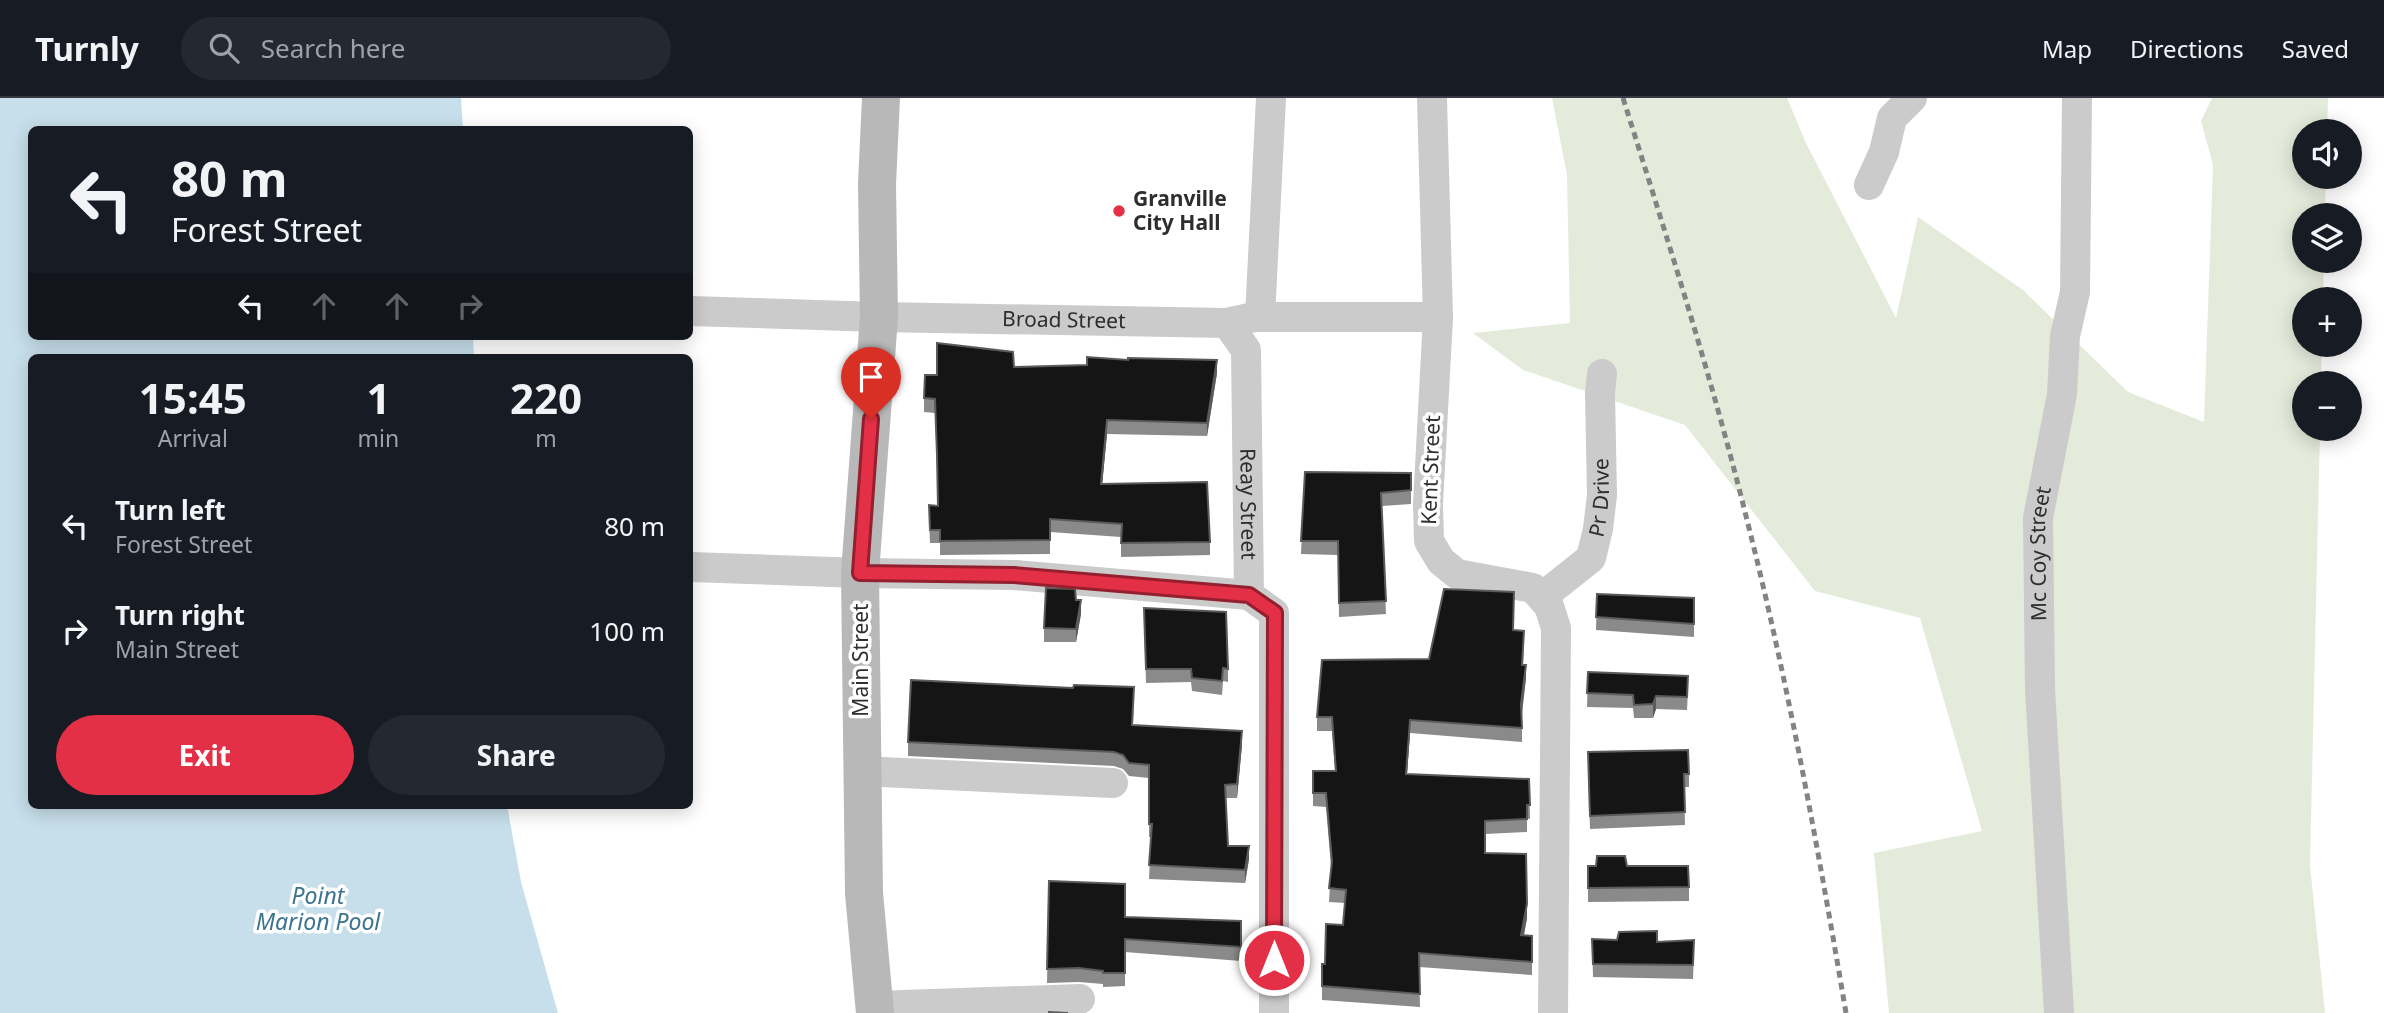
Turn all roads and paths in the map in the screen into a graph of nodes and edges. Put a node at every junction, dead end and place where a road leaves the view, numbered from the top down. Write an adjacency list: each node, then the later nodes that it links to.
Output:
1 (881, 98): 8 (main road, Main Street)
2 (1271, 98): 9 (street)
3 (1432, 98): 10 (street, Kent Street)
4 (1912, 98): 6 (street)
5 (2077, 98): 23 (street, Mc Coy Street)
6 (1869, 185)
7 (693, 311): 8 (street, Broad Street)
8 (878, 317): 11 (street, Broad Street); 14 (main road, Main Street)
9 (1260, 317): 10 (street, Broad Street); 11 (street, Broad Street)
10 (1438, 317): 16 (street, Kent Street)
11 (1227, 323): 15 (street, Reay Street)
12 (1602, 374): 16 (street, Pr Drive)
13 (693, 566): 14 (street)
14 (860, 573): 15 (street); 17 (main road, Main Street)
15 (1249, 595): 21 (street)
16 (1542, 597): 22 (street)
17 (861, 771): 18 (street); 20 (main road, Main Street)
18 (1113, 783)
19 (1080, 999): 20 (street)
20 (874, 1010)
21 (1274, 1013)
22 (1553, 1013)
23 (2059, 1013)

